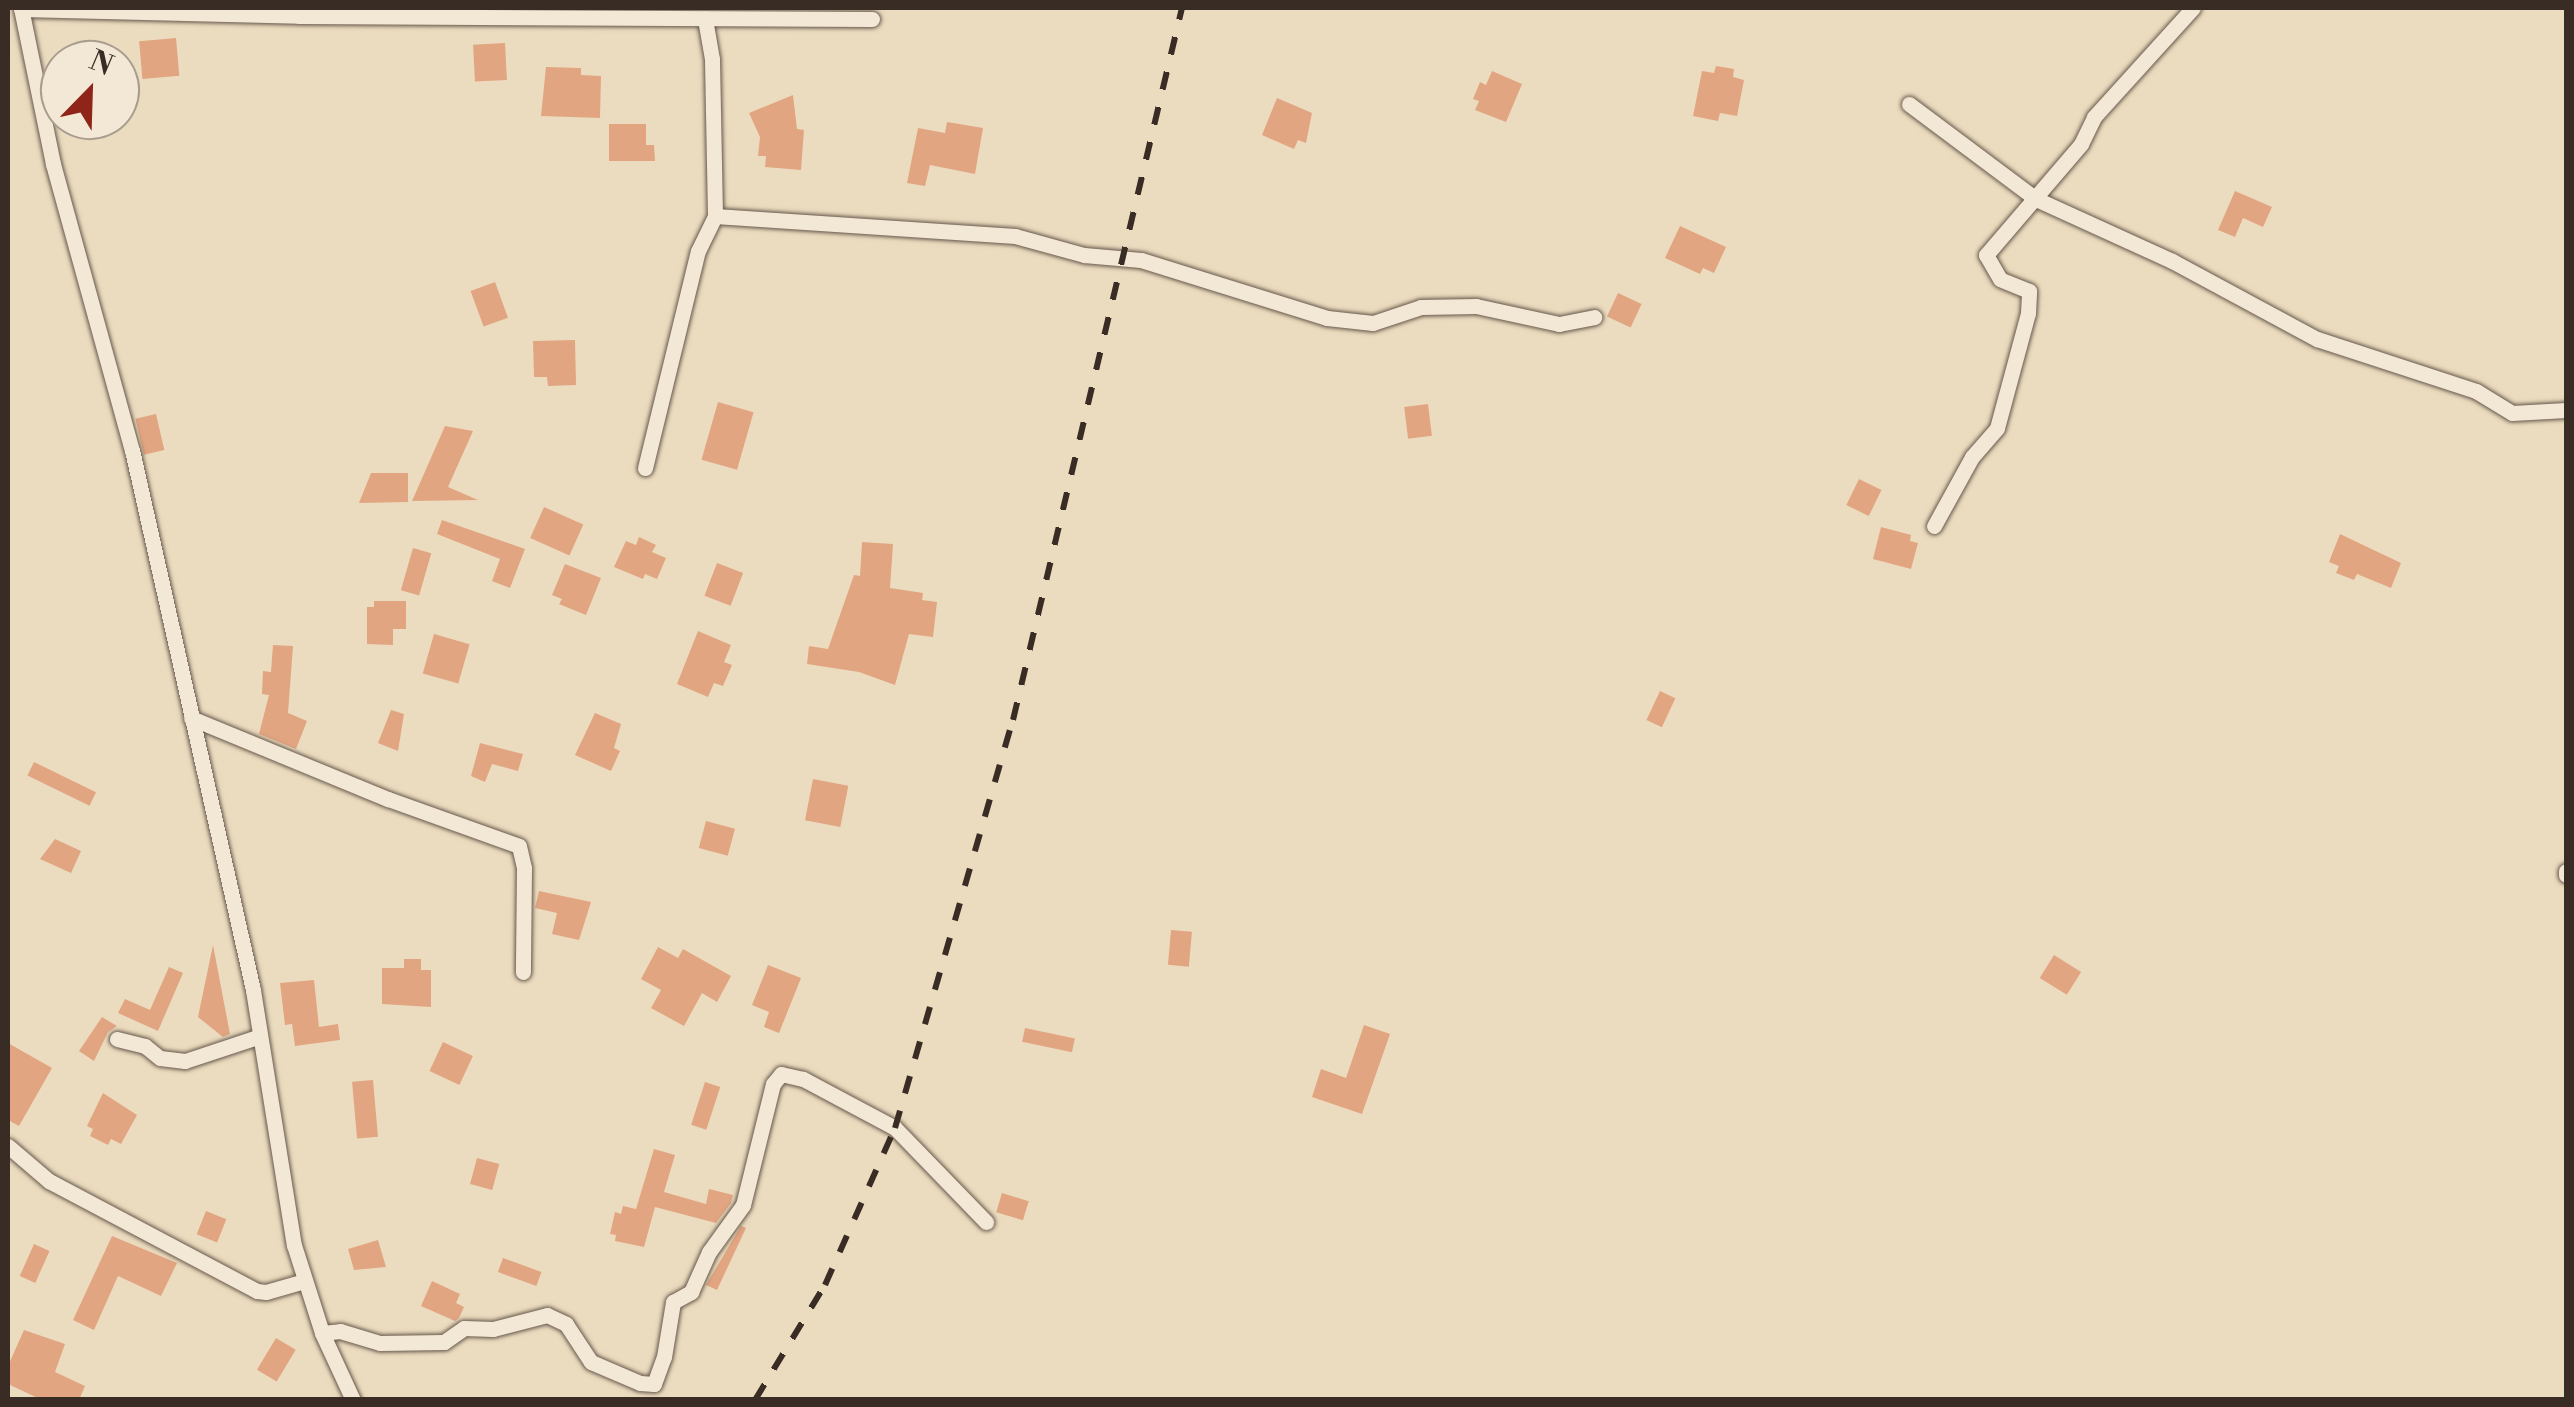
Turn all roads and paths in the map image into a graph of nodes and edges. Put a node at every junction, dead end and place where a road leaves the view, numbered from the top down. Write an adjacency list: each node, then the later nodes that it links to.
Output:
1 (21, 8): 3 (street); 13 (street)
2 (2193, 8): 7 (street)
3 (302, 12): 4 (street)
4 (705, 18): 5 (street); 8 (street)
5 (872, 19)
6 (1909, 104): 7 (street)
7 (2036, 199): 10 (street); 12 (street)
8 (715, 216): 9 (street); 11 (street)
9 (1594, 317)
10 (2566, 410)
11 (645, 468)
12 (1934, 526)
13 (190, 718): 14 (street); 15 (street)
14 (523, 972)
15 (260, 1036): 16 (street); 19 (street)
16 (117, 1039)
17 (8, 1146): 19 (street)
18 (986, 1222): 20 (street)
19 (304, 1281): 20 (street)
20 (322, 1334): 21 (street)
21 (353, 1400)

